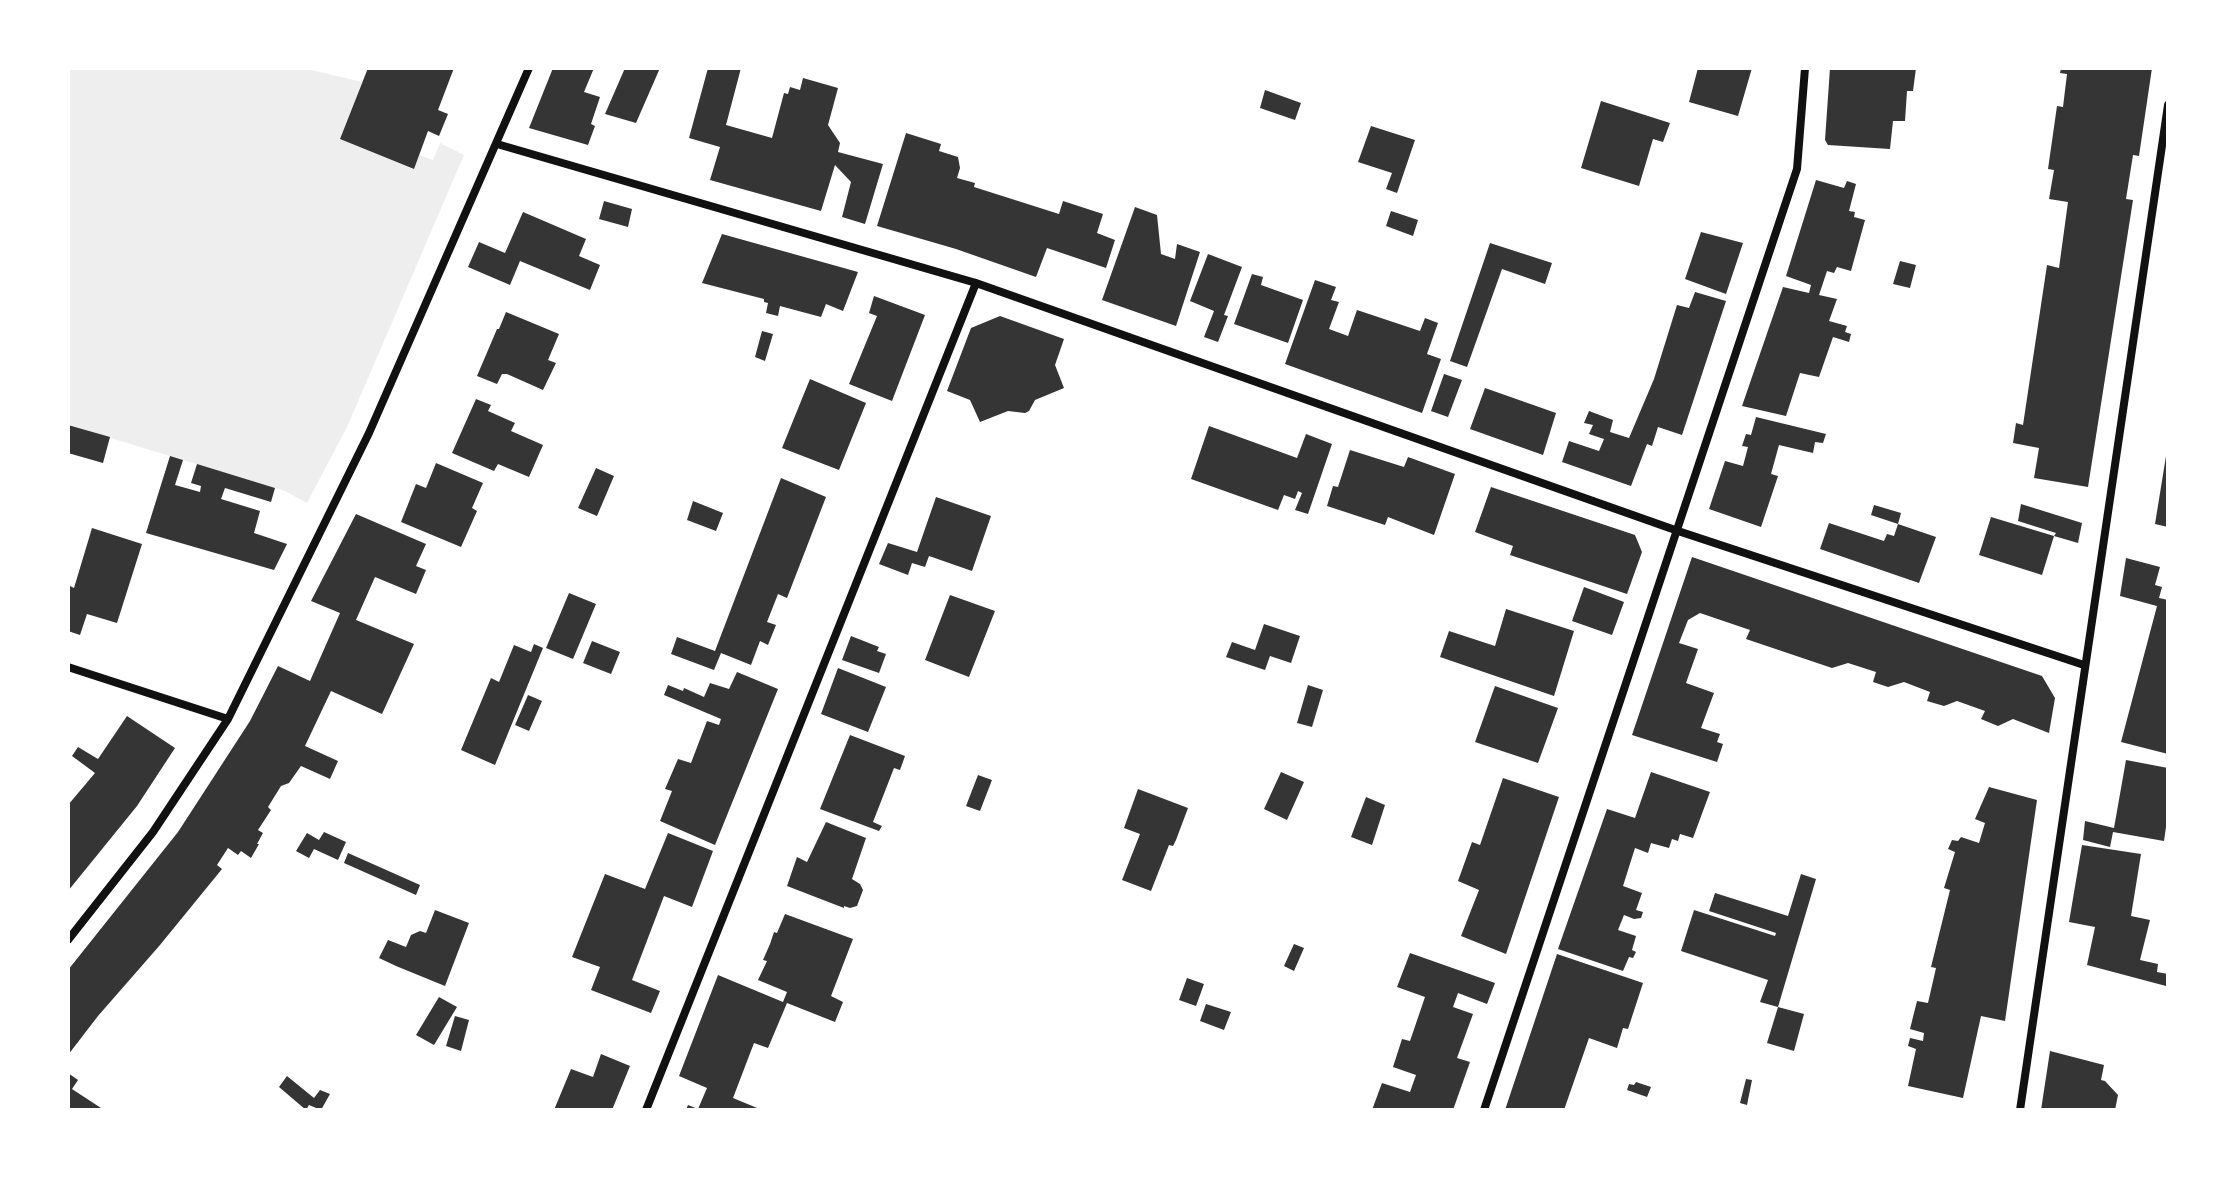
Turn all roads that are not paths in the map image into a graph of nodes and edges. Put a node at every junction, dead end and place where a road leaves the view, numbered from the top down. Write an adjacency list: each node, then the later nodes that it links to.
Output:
1 (529, 68): 4 (street)
2 (1805, 68): 6 (street)
3 (2168, 105): 7 (street)
4 (497, 144): 5 (street); 9 (street)
5 (976, 283): 6 (street); 11 (street)
6 (1678, 531): 7 (street); 12 (street)
7 (2084, 665): 13 (street)
8 (68, 667): 9 (street)
9 (228, 719): 10 (street)
10 (68, 940)
11 (646, 1110)
12 (1484, 1110)
13 (2020, 1110)

